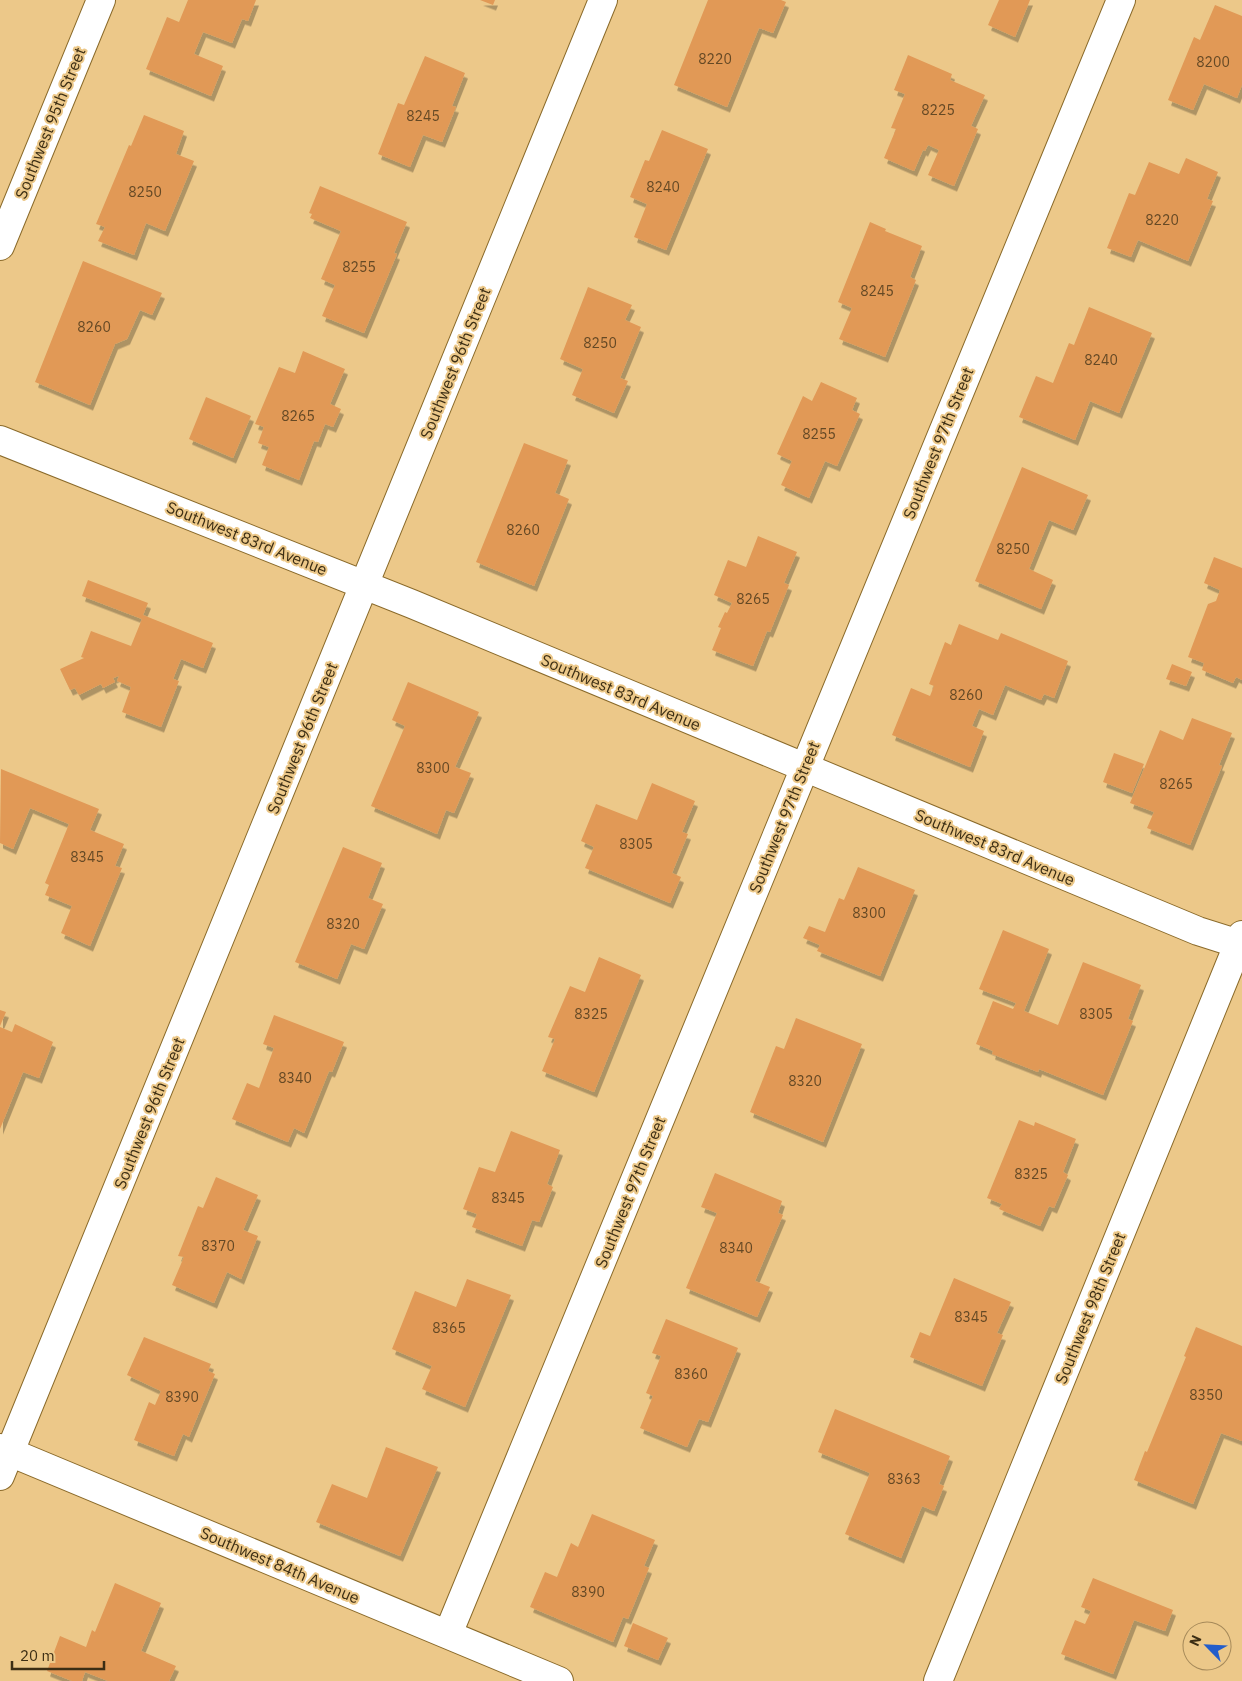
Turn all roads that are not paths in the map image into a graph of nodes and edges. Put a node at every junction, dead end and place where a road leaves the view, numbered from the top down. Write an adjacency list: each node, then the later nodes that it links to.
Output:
1 (101, 0): 4 (street, Southwest 95th Street)
2 (602, 0): 6 (street, Southwest 96th Street)
3 (1120, 0): 7 (street, Southwest 97th Street)
4 (0, 246)
5 (0, 440): 6 (street, Southwest 83rd Avenue)
6 (365, 585): 7 (street, Southwest 83rd Avenue); 9 (street, Southwest 96th Street)
7 (804, 768): 8 (street, Southwest 83rd Avenue); 10 (street, Southwest 97th Street)
8 (1241, 941): 12 (street, Southwest 98th Street)
9 (3, 1459): 10 (street, Southwest 84th Avenue)
10 (448, 1634): 11 (street, Southwest 84th Avenue)
11 (559, 1681)
12 (938, 1681)

